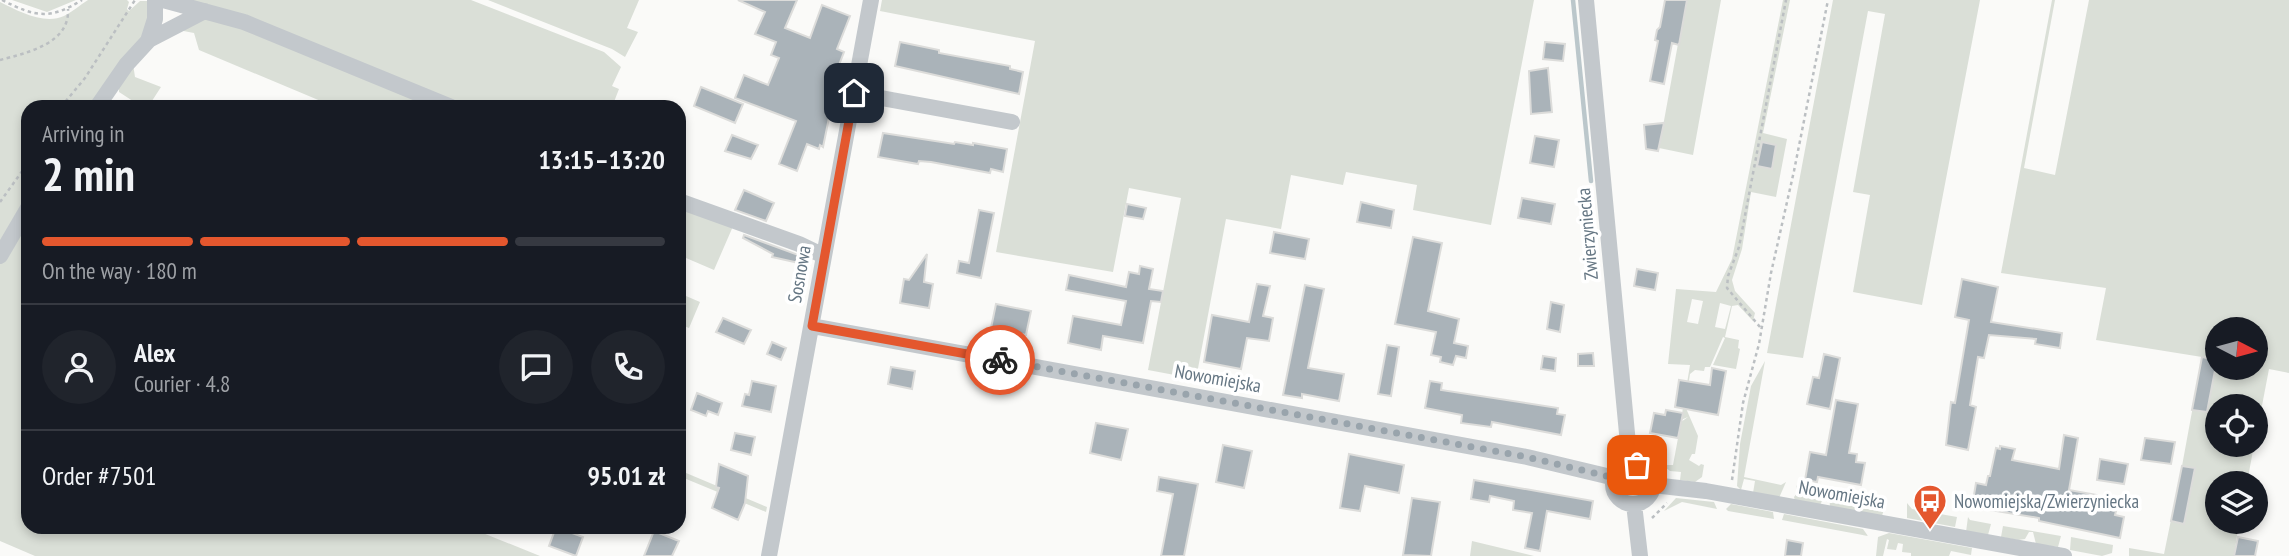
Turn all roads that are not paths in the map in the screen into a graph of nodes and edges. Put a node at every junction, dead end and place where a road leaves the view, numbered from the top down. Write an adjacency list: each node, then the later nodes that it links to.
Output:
1 (155, 0): 6 (street)
2 (163, 0): 5 (street)
3 (871, 0): 7 (street, Sosnowa)
4 (1586, 0): 16 (street, Zwierzyniecka)
5 (205, 11): 6 (street); 9 (street)
6 (148, 41): 8 (street)
7 (854, 93): 10 (street); 14 (street, Sosnowa)
8 (102, 100)
9 (435, 100)
10 (1012, 122)
11 (686, 204): 14 (street)
12 (21, 220): 13 (street)
13 (0, 256)
14 (824, 256): 15 (street, Sosnowa)
15 (812, 326): 17 (street, Nowomiejska); 20 (street, Sosnowa)
16 (1630, 465): 17 (street); 18 (street)
17 (1615, 478): 19 (street)
18 (1653, 485): 19 (street); 22 (street, Nowomiejska)
19 (1634, 504): 21 (street)
20 (769, 556)
21 (1640, 556)
22 (2064, 556)

